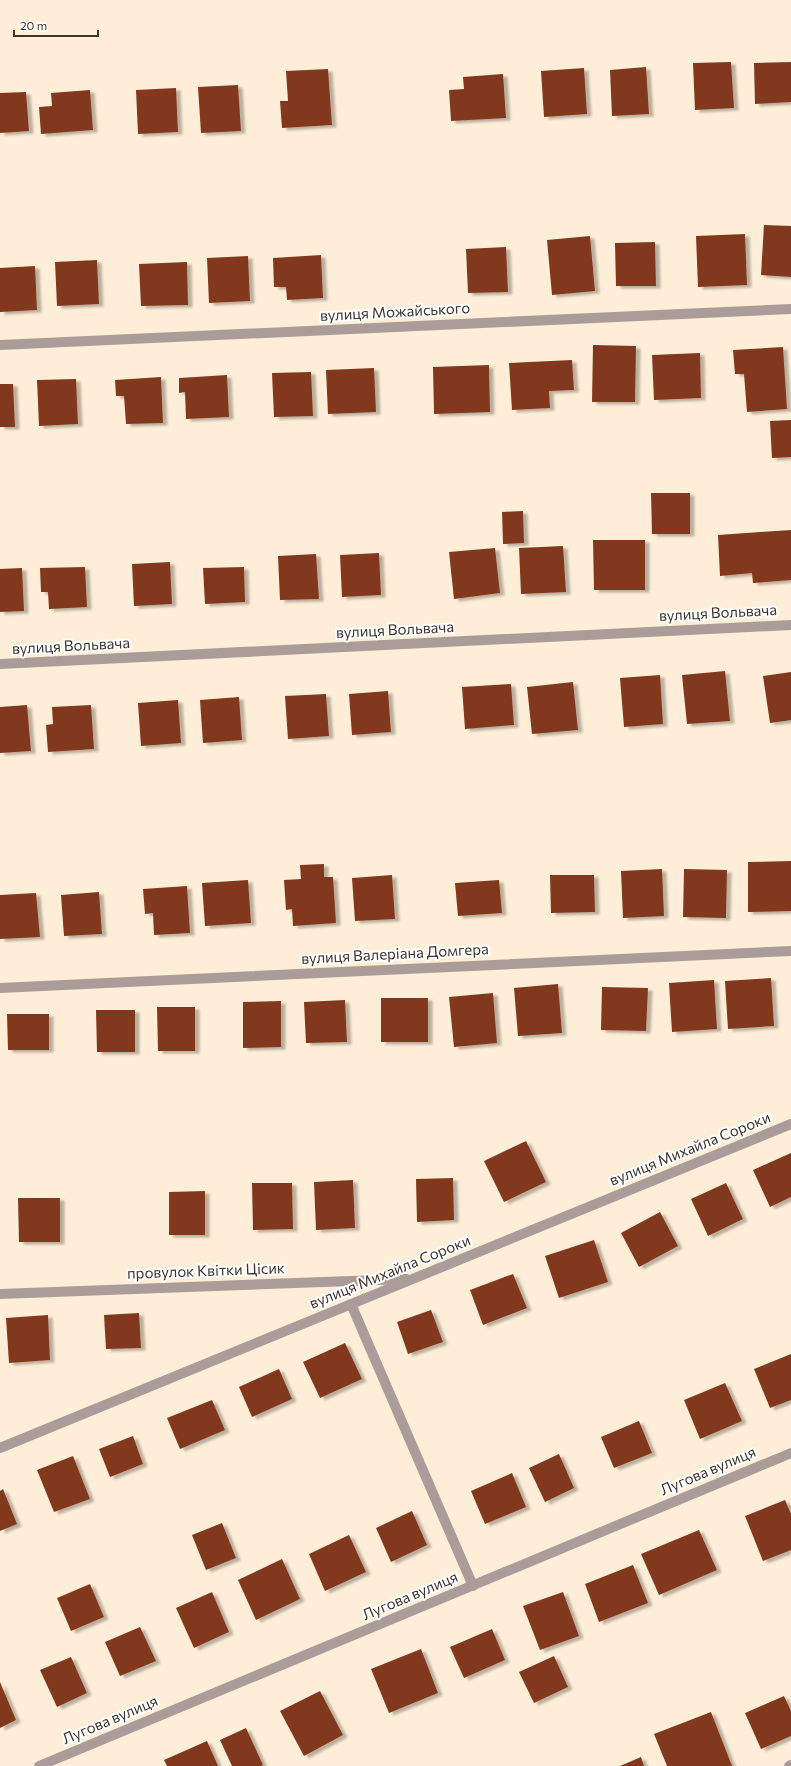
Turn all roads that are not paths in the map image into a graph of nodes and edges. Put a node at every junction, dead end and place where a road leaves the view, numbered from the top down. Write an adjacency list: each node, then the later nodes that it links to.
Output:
1 (791, 309): 2 (street, вулиця Можайського)
2 (0, 345)
3 (791, 625): 4 (street, вулиця Вольвача)
4 (0, 664)
5 (791, 951): 6 (street, вулиця Валеріана Домгера)
6 (0, 988)
7 (791, 1124): 8 (street, вулиця Михайла Сороки)
8 (412, 1279): 9 (street, провулок Квітки Цісик); 10 (street, вулиця Михайла Сороки)
9 (0, 1294)
10 (351, 1304): 11 (street, вулиця Михайла Сороки); 13 (street)
11 (0, 1448)
12 (791, 1452): 13 (street, Лугова вулиця)
13 (473, 1586): 14 (street, Лугова вулиця)
14 (39, 1766)

